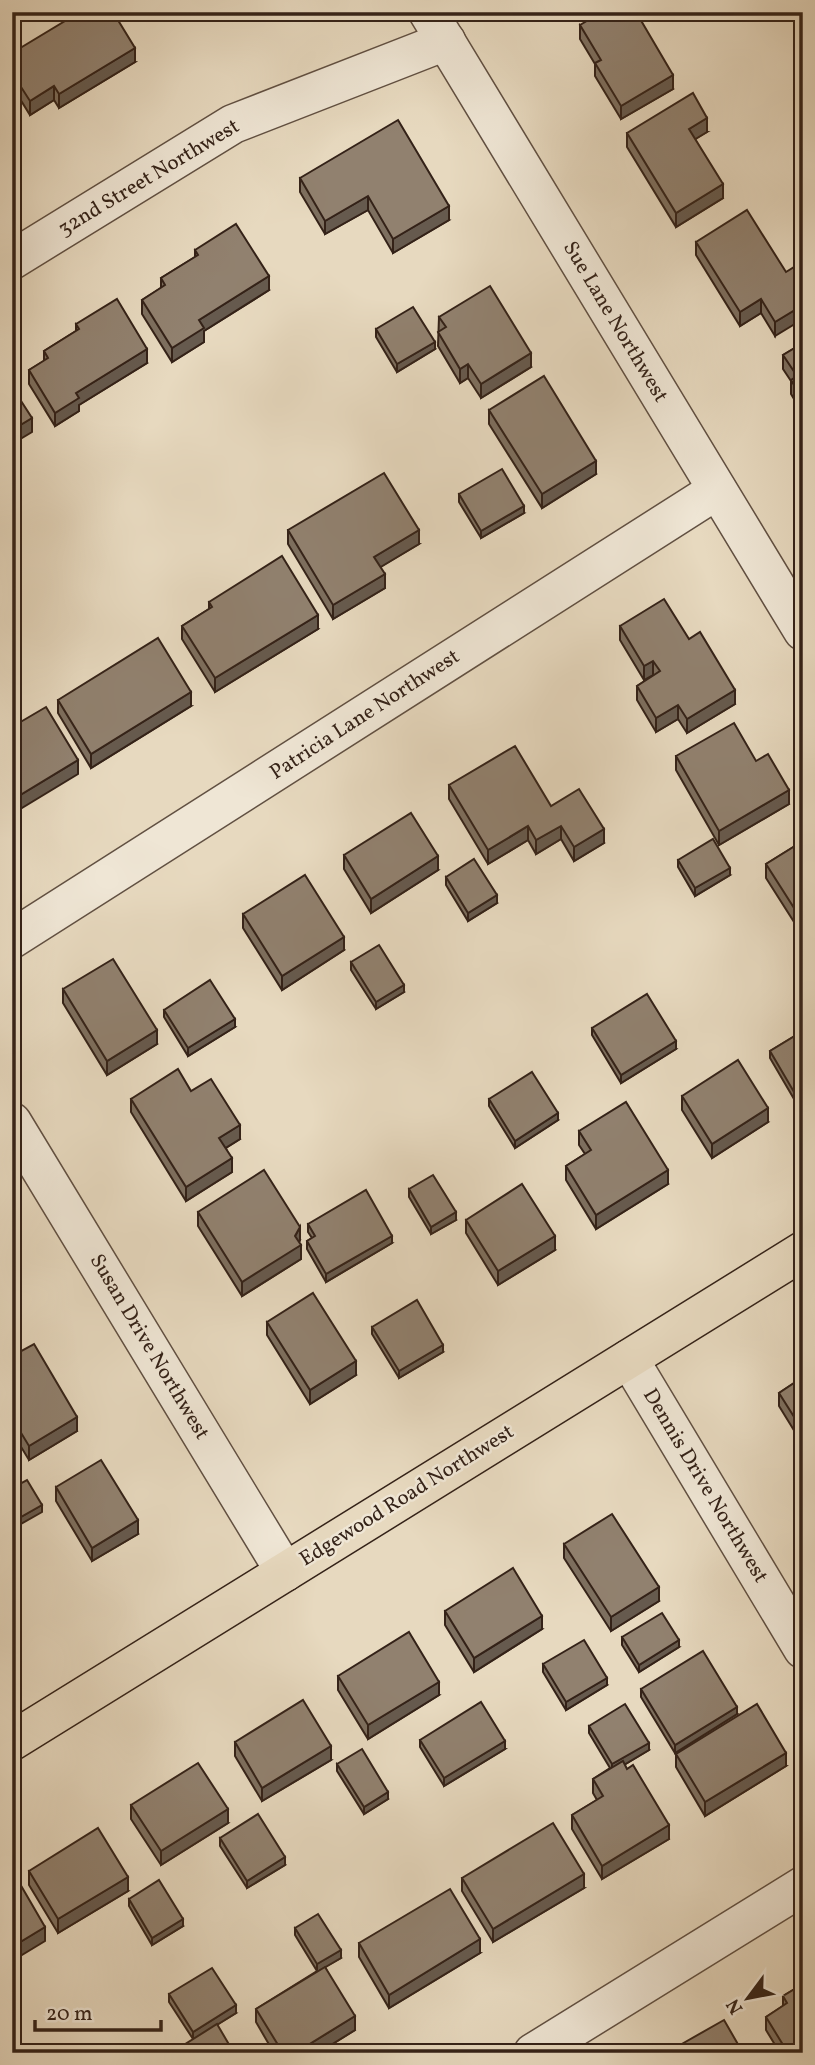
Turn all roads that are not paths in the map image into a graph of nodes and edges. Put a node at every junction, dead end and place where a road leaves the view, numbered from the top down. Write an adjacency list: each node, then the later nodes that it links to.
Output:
1 (437, 27): 2 (street, 32nd Street Northwest); 3 (street, Sue Lane Northwest)
2 (12, 260)
3 (717, 490): 4 (street, Sue Lane Northwest); 5 (street, Patricia Lane Northwest)
4 (803, 631)
5 (12, 939)
6 (12, 1122): 9 (street, Susan Drive Northwest)
7 (803, 1251): 8 (main road, Edgewood Road Northwest)
8 (629, 1359): 9 (main road, Edgewood Road Northwest); 10 (street, Dennis Drive Northwest)
9 (285, 1572): 11 (main road, Edgewood Road Northwest)
10 (803, 1649)
11 (12, 1741)
12 (803, 1886): 13 (street)
13 (533, 2053)

